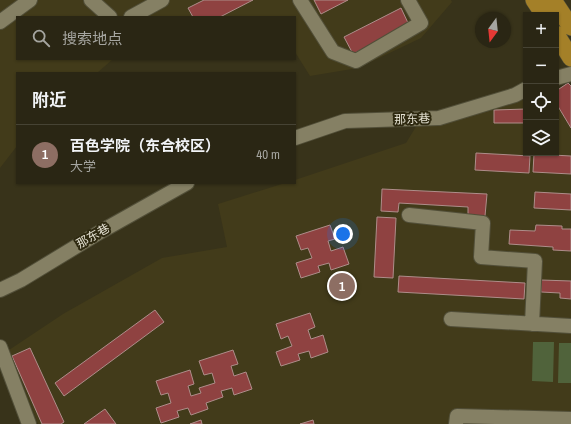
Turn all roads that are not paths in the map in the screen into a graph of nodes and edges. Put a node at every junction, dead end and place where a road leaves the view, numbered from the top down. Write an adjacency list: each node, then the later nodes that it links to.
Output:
1 (30, 0): 11 (street)
2 (91, 0): 9 (street)
3 (162, 0): 10 (street)
4 (300, 0): 5 (street)
5 (408, 0)
6 (534, 0): 8 (main road)
7 (553, 0): 12 (main road)
8 (542, 12)
9 (109, 16)
10 (133, 16)
11 (0, 22)
12 (571, 27)
13 (559, 39): 14 (main road)
14 (571, 58)
15 (571, 74): 16 (street)
16 (559, 77)
17 (523, 91): 18 (street, 那东巷)
18 (296, 138)
19 (185, 184): 21 (street, 那东巷)
20 (409, 215): 23 (street)
21 (0, 290)
22 (451, 320): 23 (street)
23 (532, 324): 24 (street)
24 (571, 326)
25 (0, 347): 27 (street)
26 (571, 419): 28 (street)
27 (29, 424)
28 (456, 424)

